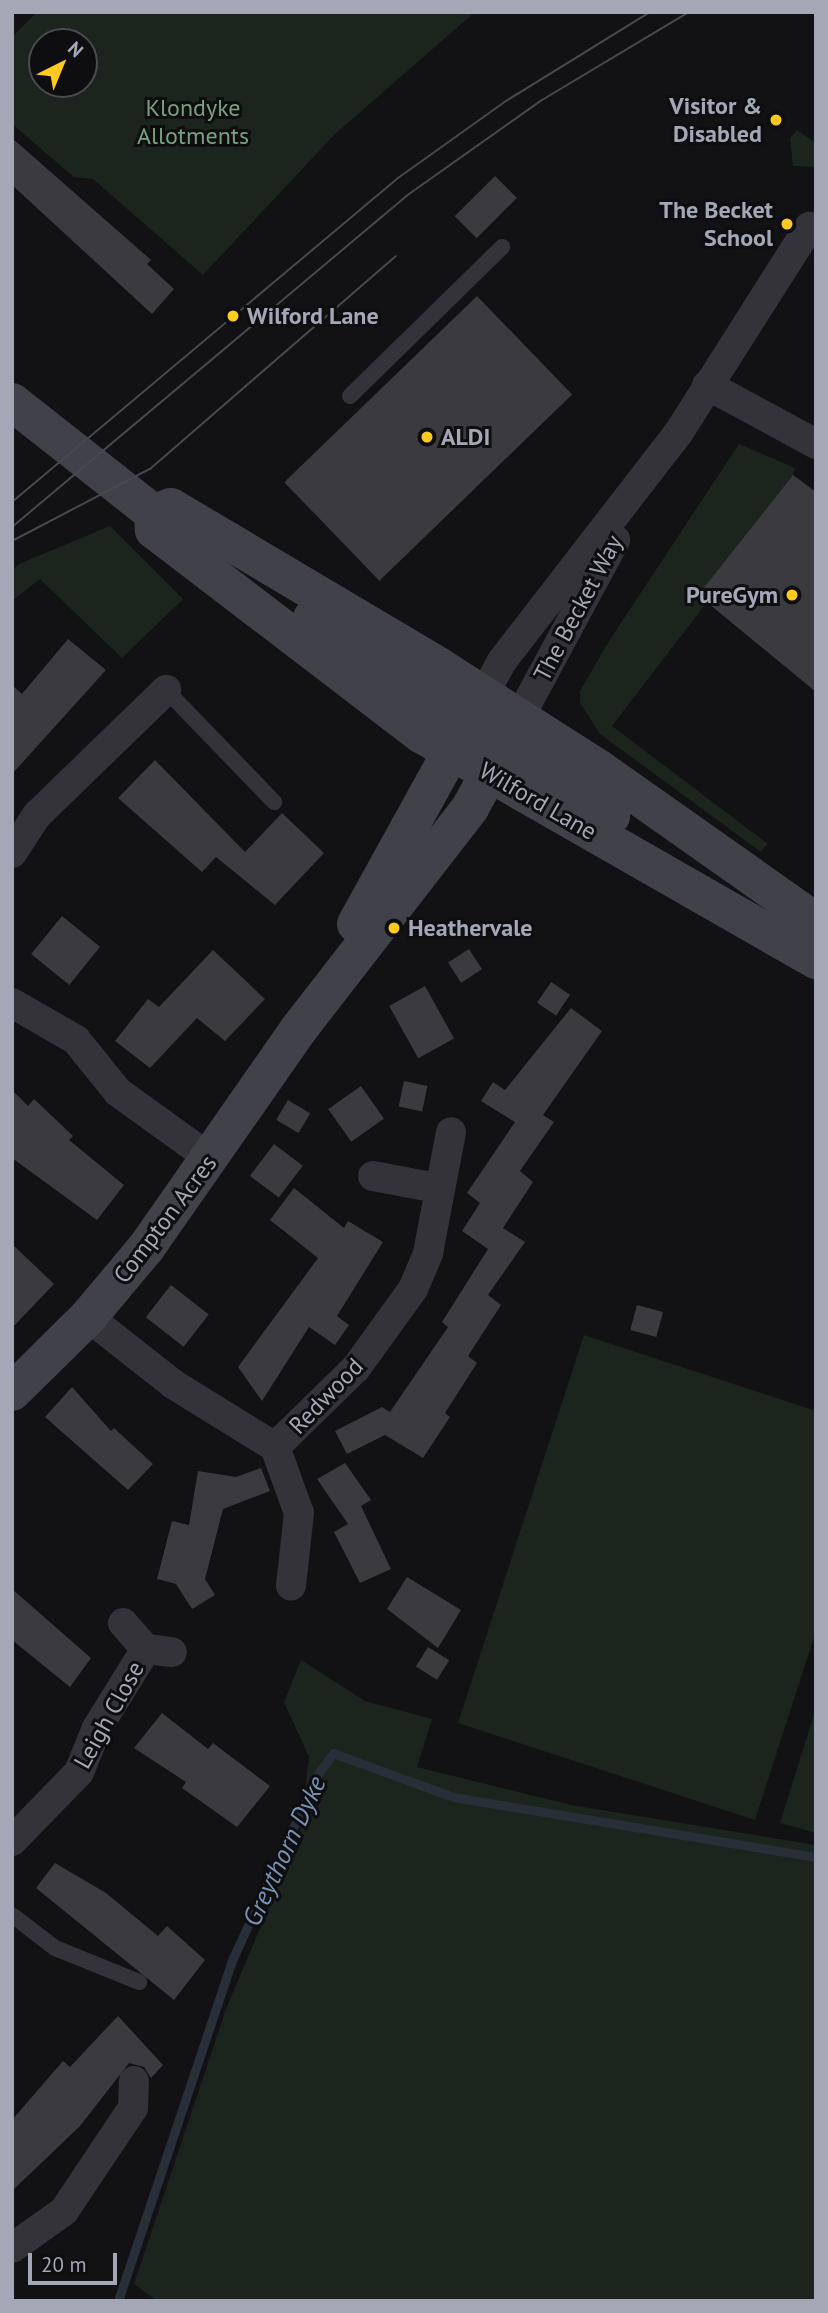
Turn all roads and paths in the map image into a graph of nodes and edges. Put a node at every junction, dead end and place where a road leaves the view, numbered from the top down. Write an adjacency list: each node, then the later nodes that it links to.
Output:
1 (810, 226): 3 (street, The Becket Way)
2 (502, 247): 4 (lane)
3 (707, 385): 6 (street); 7 (street, The Becket Way)
4 (350, 397)
5 (12, 402): 8 (main road, Wilford Lane)
6 (816, 444)
7 (653, 469): 10 (street, The Becket Way); 11 (street, The Becket Way)
8 (153, 513): 10 (main road, Wilford Lane); 10 (main road)
9 (166, 690): 12 (lane); 13 (street)
10 (467, 723): 11 (main road, Wilford Lane); 11 (main road); 17 (main road, Compton Acres)
11 (504, 746): 14 (main road, Wilford Lane); 15 (main road, Wilford Lane); 17 (main road, Compton Acres)
12 (274, 802)
13 (12, 853)
14 (816, 922)
15 (816, 960)
16 (12, 1003): 19 (street)
17 (298, 1030): 19 (main road, Compton Acres)
18 (451, 1132): 21 (street, Redwood)
19 (211, 1159): 22 (main road, Compton Acres)
20 (373, 1176): 21 (street)
21 (437, 1188): 24 (street, Redwood)
22 (88, 1317): 23 (main road, Compton Acres); 24 (street, Redwood)
23 (12, 1392)
24 (275, 1447): 25 (street)
25 (291, 1586)
26 (123, 1623): 27 (street, Leigh Close)
27 (12, 1841)
28 (12, 1915): 29 (lane)
29 (139, 1982)
30 (134, 2081): 31 (street)
31 (12, 2248)

